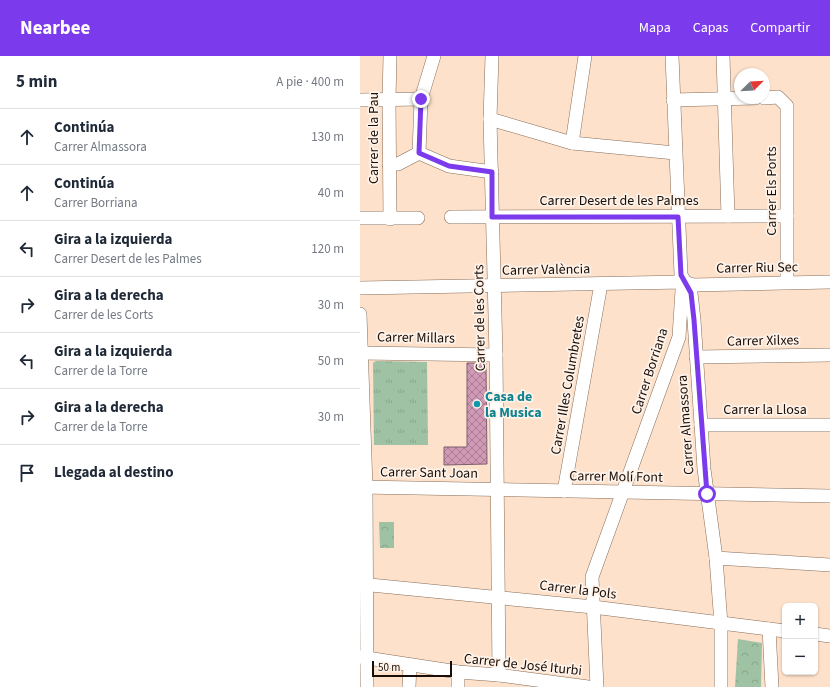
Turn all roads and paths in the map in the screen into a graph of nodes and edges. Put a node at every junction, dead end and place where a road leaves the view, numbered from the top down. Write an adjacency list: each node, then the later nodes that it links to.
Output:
1 (390, 56): 12 (street, Carrer de la Pau)
2 (434, 56): 8 (street)
3 (492, 56): 14 (street, Carrer de les Corts)
4 (585, 56): 15 (street)
5 (672, 56): 13 (street, Carrer Borriana)
6 (723, 56): 9 (street)
7 (770, 98): 21 (street, Carrer Els Ports)
8 (421, 99): 12 (street); 16 (street)
9 (725, 99): 10 (street); 13 (street); 20 (street)
10 (734, 99)
11 (360, 100): 12 (street)
12 (389, 100): 18 (street, Carrer de la Pau)
13 (674, 100): 17 (street, Carrer Borriana)
14 (490, 119): 15 (street); 19 (street, Carrer de les Corts)
15 (572, 143): 17 (street)
16 (419, 153): 18 (street); 19 (street)
17 (675, 153): 24 (street, Carrer Borriana)
18 (390, 164): 27 (street, Carrer de la Pau)
19 (492, 172): 23 (street, Carrer de les Corts)
20 (728, 216): 21 (street, Carrer Desert de les Palmes); 24 (street, Carrer Desert de les Palmes)
21 (787, 216): 29 (street, Carrer Els Ports)
22 (452, 217): 23 (street, Carrer Desert de les Palmes)
23 (492, 217): 24 (street, Carrer Desert de les Palmes); 32 (street, Carrer de les Corts)
24 (678, 217): 28 (street, Carrer Borriana)
25 (360, 218): 27 (street)
26 (418, 218): 27 (street)
27 (390, 219)
28 (684, 282): 29 (street, Carrer Riu Sec); 31 (street, Carrer València); 35 (street, Carrer Borriana); 36 (street, Carrer Almassora)
29 (788, 282): 30 (street, Carrer Riu Sec)
30 (830, 282)
31 (601, 284): 32 (street, Carrer València); 46 (street, Carrer Illes Columbretes)
32 (495, 286): 33 (street, Carrer València); 38 (street, Carrer de les Corts)
33 (360, 288)
34 (360, 314): 37 (street)
35 (679, 336): 36 (street); 47 (street, Carrer Borriana)
36 (696, 336): 40 (street, Carrer Almassora)
37 (361, 353): 38 (street, Carrer Millars); 41 (street)
38 (496, 354): 45 (street, Carrer de les Corts)
39 (830, 355): 40 (street, Carrer Xilxes)
40 (696, 357): 42 (street, Carrer Almassora)
41 (362, 417): 44 (street)
42 (701, 425): 43 (street, Carrer la Llosa); 48 (street, Carrer Almassora)
43 (830, 425)
44 (363, 487): 45 (street, Carrer Sant Joan); 52 (street)
45 (498, 490): 46 (street, Carrer Molí Font); 53 (street, Carrer de les Corts)
46 (564, 491): 47 (street, Carrer Molí Font)
47 (623, 493): 48 (street, Carrer Molí Font); 54 (street, Carrer Borriana)
48 (707, 494): 49 (street, Carrer Molí Font); 50 (street, Carrer Almassora)
49 (830, 496)
50 (716, 558): 51 (street); 55 (street, Carrer Almassora)
51 (830, 565)
52 (363, 584): 53 (street, Carrer la Pols); 60 (street)
53 (499, 596): 54 (street, Carrer la Pols); 63 (street, Carrer de les Corts)
54 (593, 607): 55 (street, Carrer la Pols); 68 (street, Carrer Borriana)
55 (721, 624): 56 (street, Carrer la Pols); 69 (street, Carrer Almassora)
56 (769, 629): 57 (street, Carrer la Pols); 70 (street)
57 (782, 631)
58 (818, 634): 59 (street)
59 (830, 636)
60 (364, 658): 61 (street, Carrer de José Iturbi); 64 (street)
61 (410, 665): 62 (street, Carrer de José Iturbi); 65 (street)
62 (458, 672): 63 (street, Carrer de José Iturbi); 66 (street)
63 (499, 675): 67 (street, Carrer de José Iturbi)
64 (367, 687)
65 (409, 687)
66 (458, 687)
67 (588, 687)
68 (597, 687)
69 (720, 687)
70 (772, 687)

